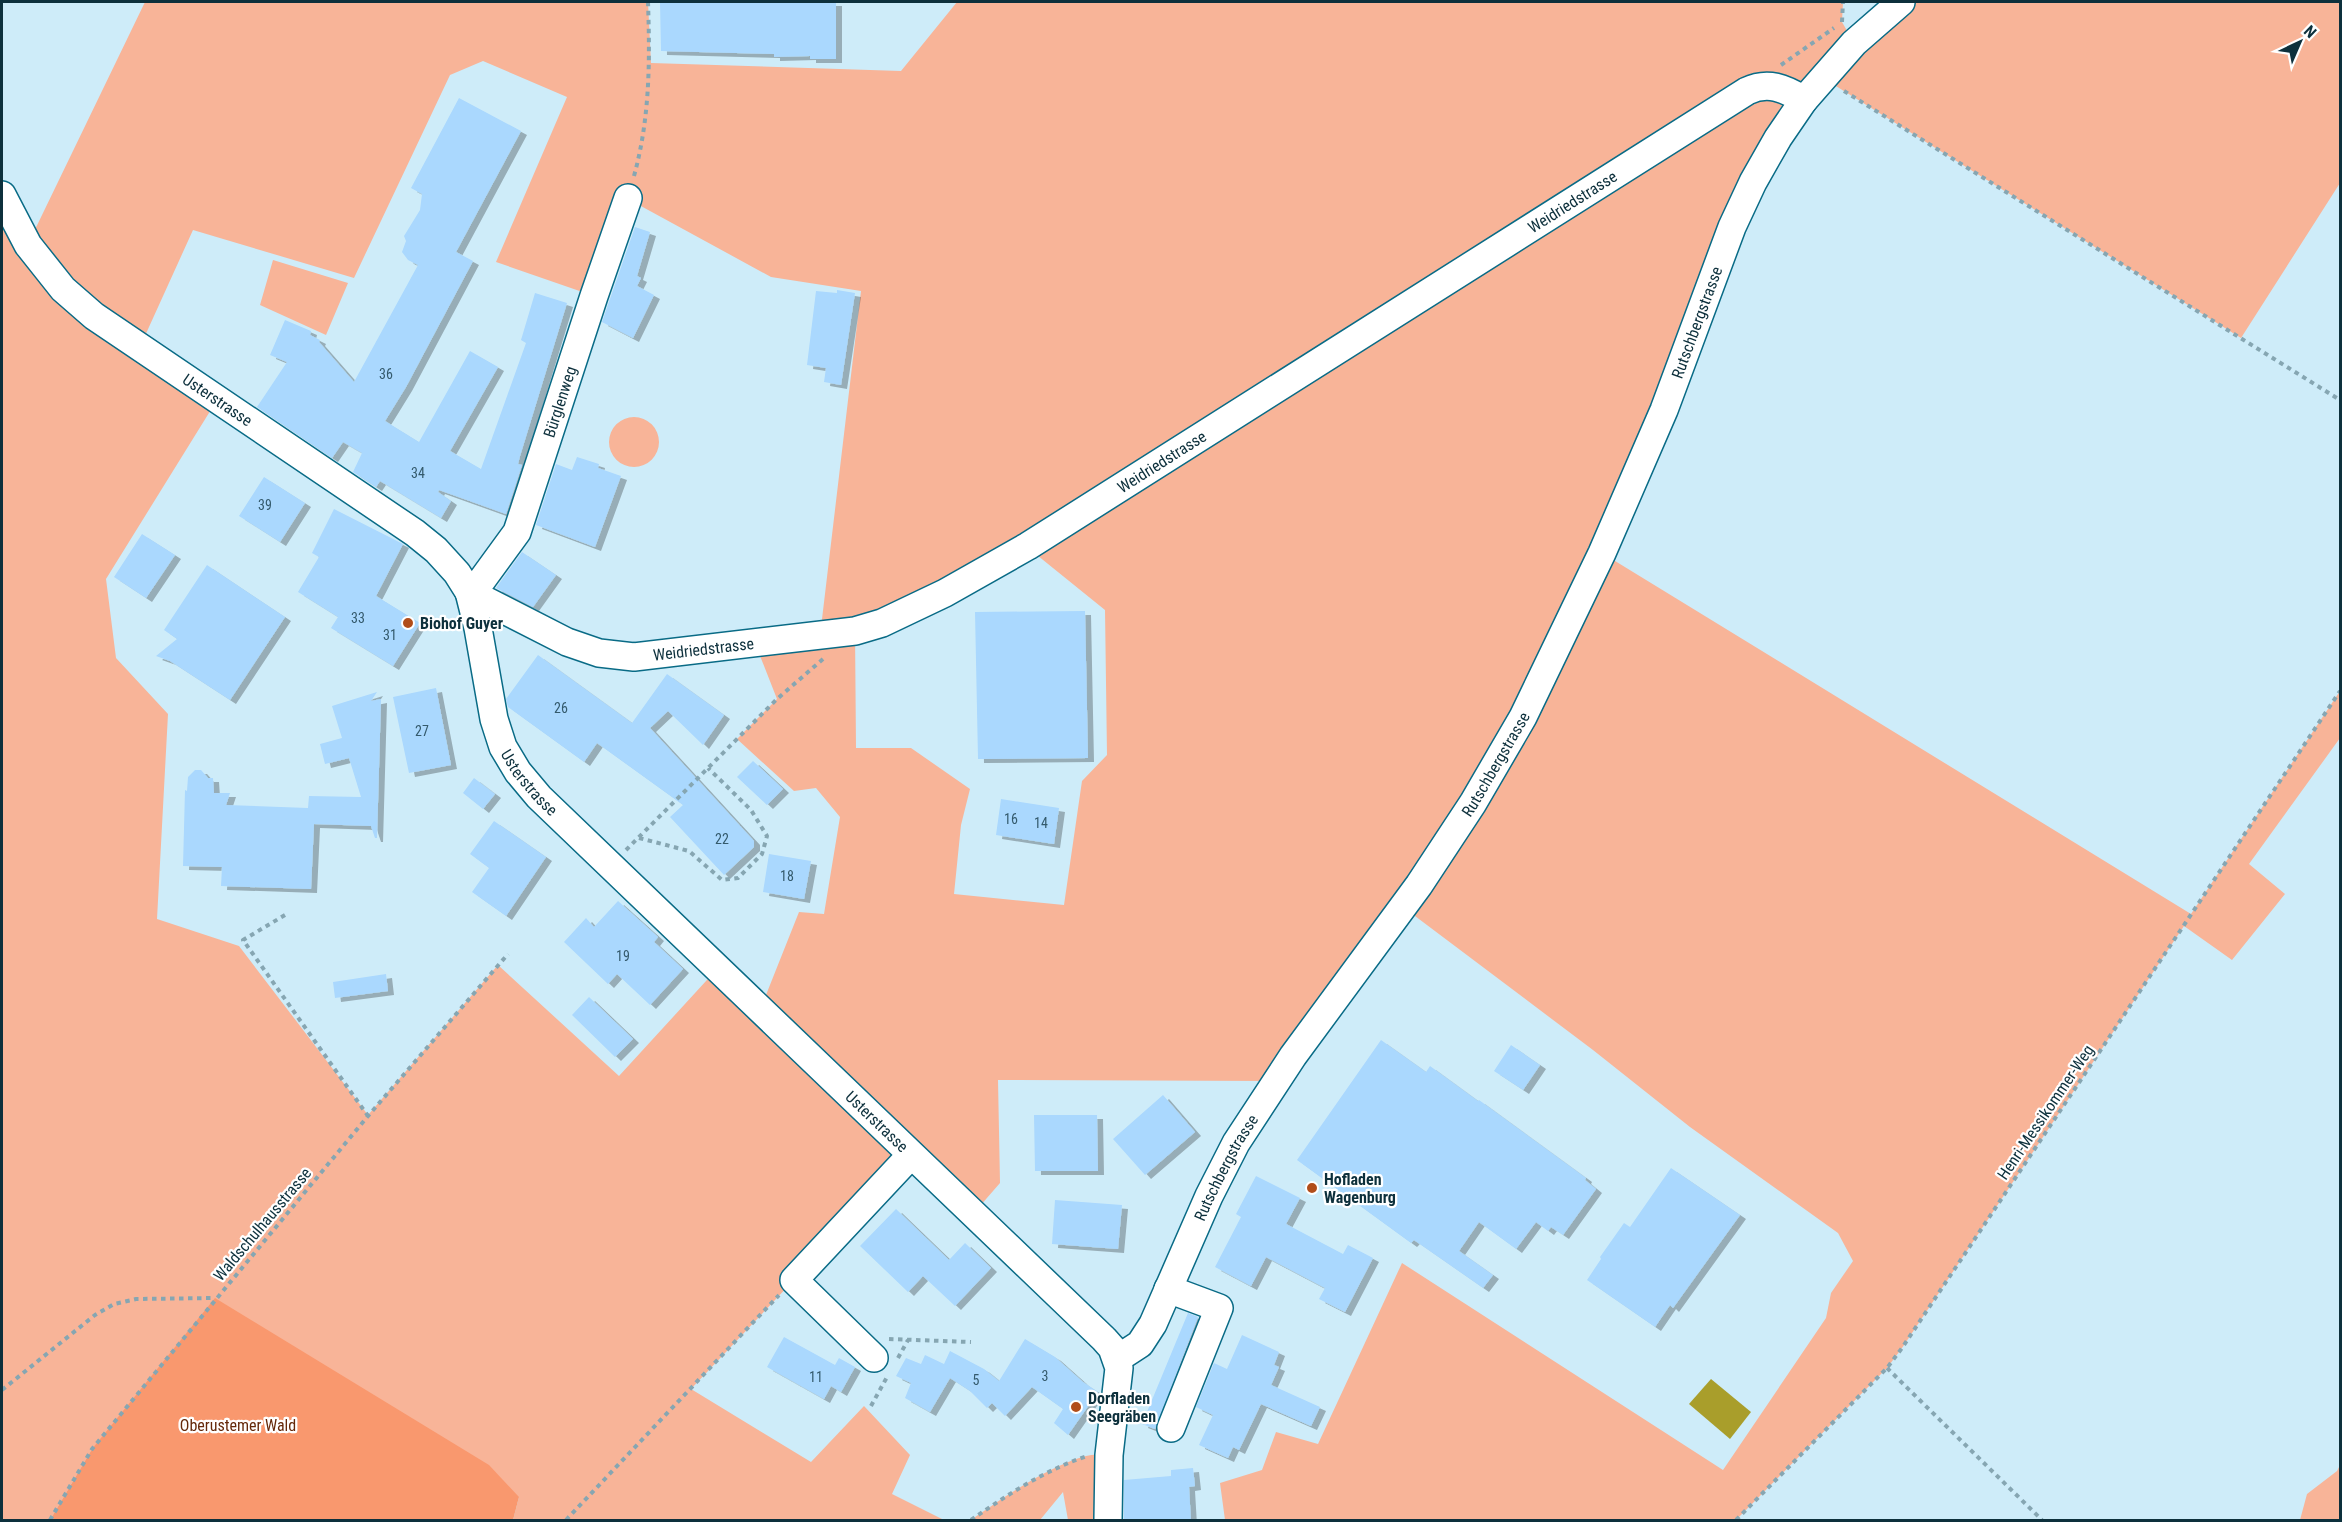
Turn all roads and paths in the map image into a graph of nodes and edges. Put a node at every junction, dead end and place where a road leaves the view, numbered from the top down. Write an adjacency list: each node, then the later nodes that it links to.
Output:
1 (648, 2): 8 (path)
2 (1843, 2): 5 (path)
3 (1901, 2): 4 (street, Rutschbergstrasse)
4 (1823, 77): 6 (street, Rutschbergstrasse); 9 (path)
5 (1767, 85): 6 (street); 11 (street, Weidriedstrasse)
6 (1804, 100): 21 (street, Rutschbergstrasse)
7 (2, 195): 10 (street, Usterstrasse)
8 (628, 198): 10 (street, Bürglenweg)
9 (2340, 400)
10 (469, 592): 11 (street, Weidriedstrasse); 15 (street, Usterstrasse)
11 (855, 631): 13 (path)
12 (2340, 691): 26 (path, Henri-Messikommer-Weg)
13 (708, 768): 14 (path); 14 (path)
14 (638, 838): 15 (path)
15 (611, 866): 19 (street, Usterstrasse)
16 (285, 915): 18 (path)
17 (508, 954): 18 (path, Waldschulhausstrasse)
18 (368, 1116): 22 (path, Waldschulhausstrasse)
19 (911, 1155): 20 (street); 25 (street, Usterstrasse)
20 (794, 1280): 24 (street); 31 (path)
21 (1168, 1289): 25 (street, Rutschbergstrasse); 28 (street)
22 (215, 1298): 27 (path); 30 (path, Waldschulhausstrasse)
23 (971, 1342): 24 (path)
24 (877, 1346)
25 (1117, 1359): 29 (street)
26 (1887, 1368): 34 (path, Henri-Messikommer-Weg); 35 (path)
27 (2, 1390)
28 (1171, 1428)
29 (1109, 1455): 32 (path); 33 (street)
30 (50, 1521)
31 (566, 1521)
32 (971, 1521)
33 (1108, 1521)
34 (1736, 1521)
35 (2042, 1521)

